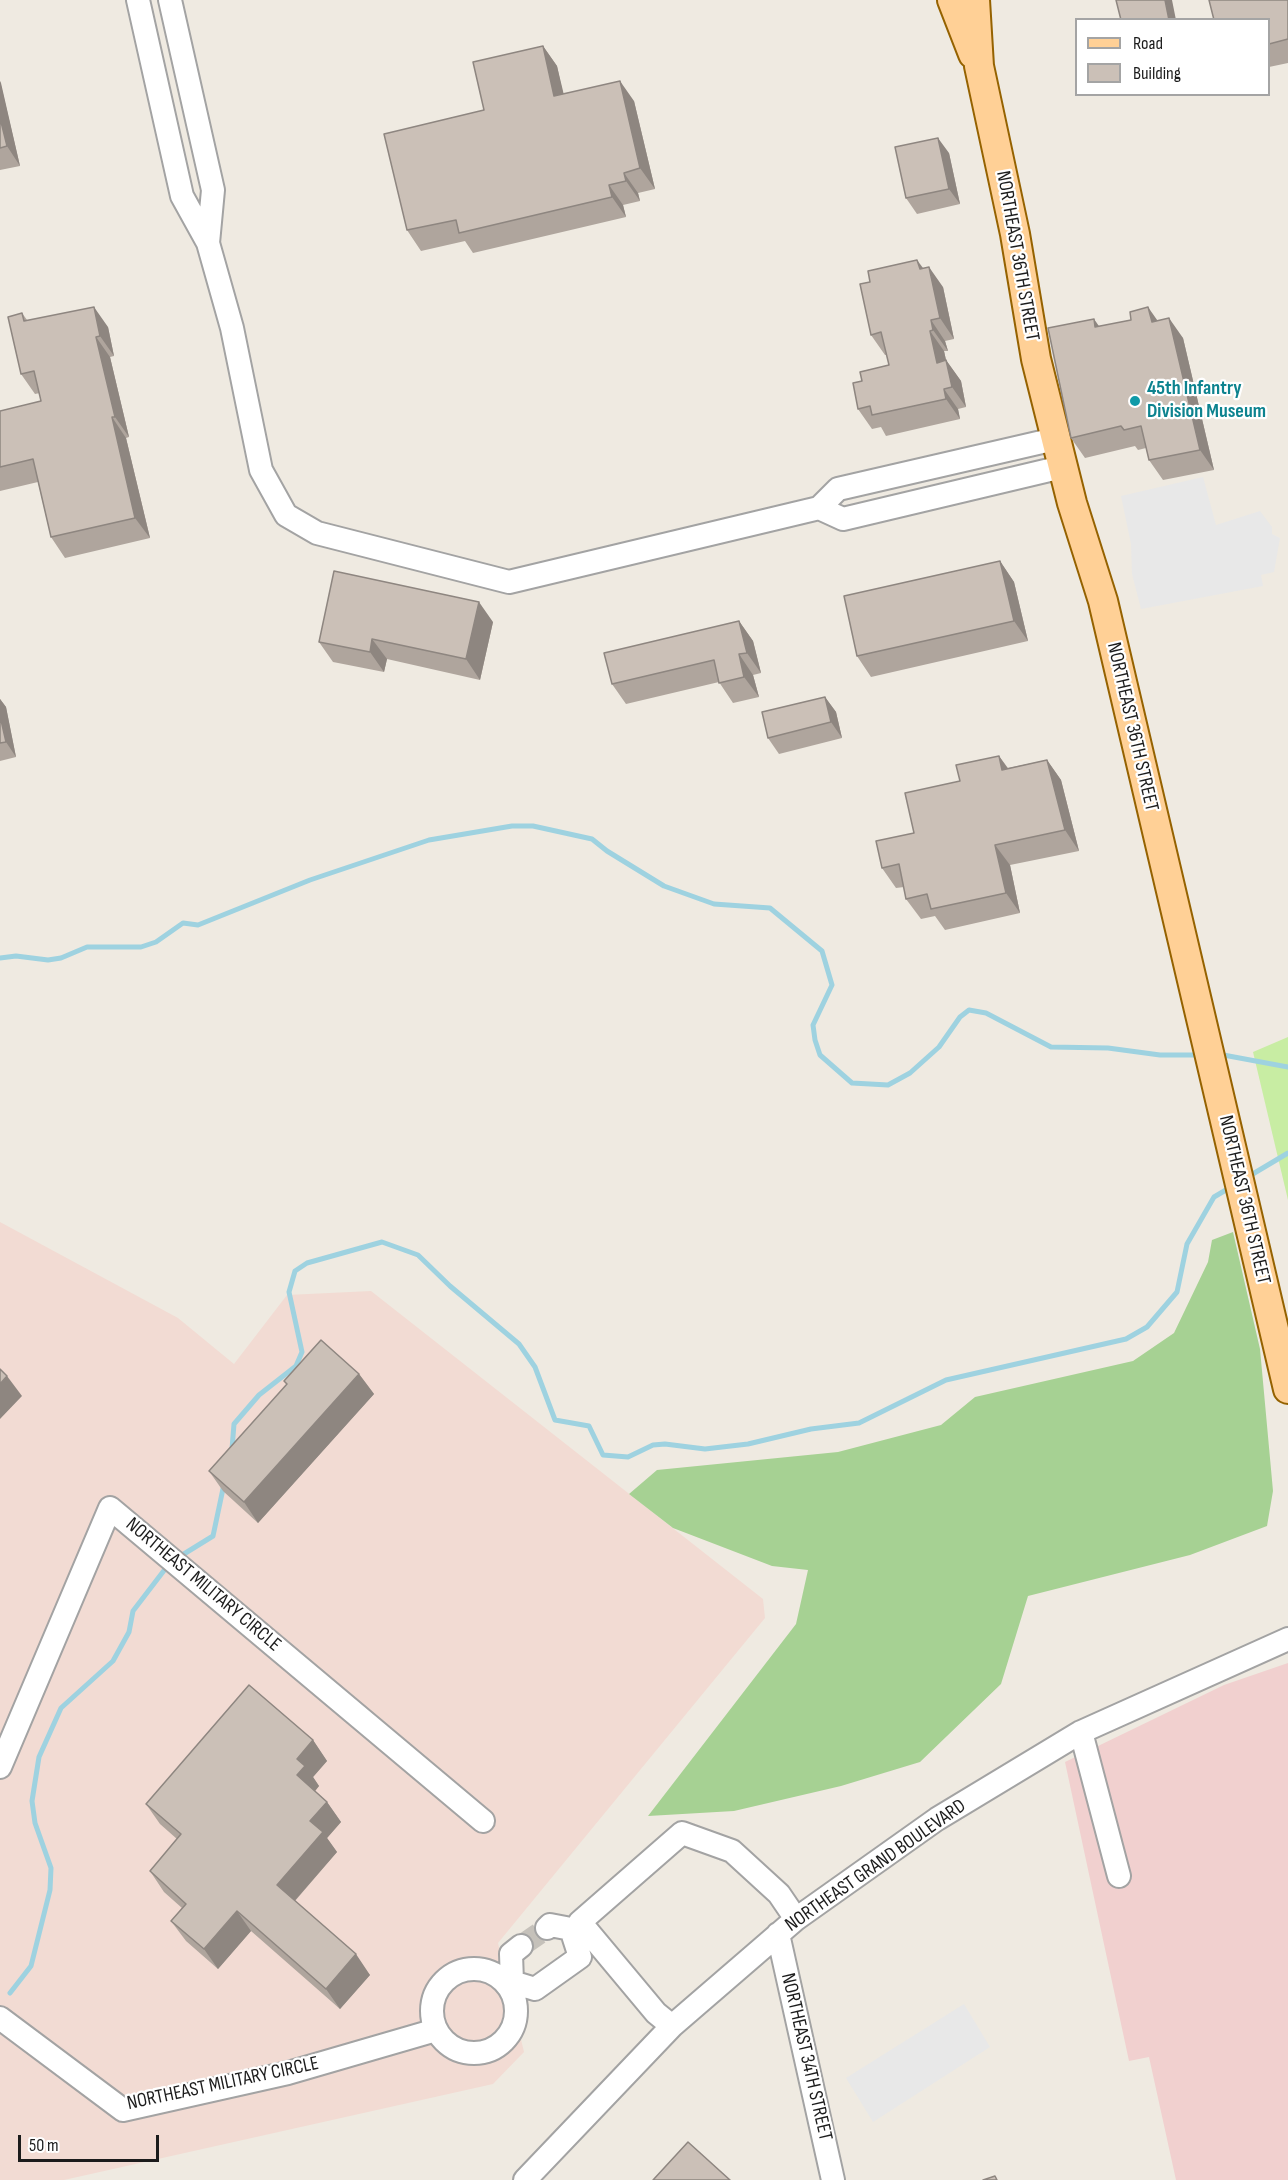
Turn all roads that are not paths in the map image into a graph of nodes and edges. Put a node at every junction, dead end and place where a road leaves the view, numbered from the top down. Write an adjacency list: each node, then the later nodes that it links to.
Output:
1 (138, 0): 6 (street)
2 (170, 0): 6 (street)
3 (952, 0): 5 (main road, NORTHEAST 36TH STREET)
4 (975, 0): 5 (main road, NORTHEAST 36TH STREET)
5 (979, 66): 7 (main road, NORTHEAST 36TH STREET)
6 (208, 243): 9 (street)
7 (1054, 439): 8 (main road, NORTHEAST 36TH STREET); 9 (street)
8 (1062, 467): 9 (street); 10 (main road, NORTHEAST 36TH STREET)
9 (819, 508)
10 (1288, 1389)
11 (1288, 1639): 12 (street, NORTHEAST GRAND BOULEVARD)
12 (1081, 1732): 15 (street); 16 (street, NORTHEAST GRAND BOULEVARD)
13 (0, 1767): 14 (street, NORTHEAST MILITARY CIRCLE)
14 (483, 1821)
15 (1119, 1876)
16 (796, 1919): 17 (street); 19 (street, NORTHEAST GRAND BOULEVARD)
17 (576, 1926): 18 (street); 21 (street); 23 (street)
18 (547, 1928)
19 (778, 1934): 23 (street, NORTHEAST GRAND BOULEVARD); 26 (street, NORTHEAST 34TH STREET)
20 (521, 1946): 21 (street)
21 (510, 1983): 24 (street); 24 (street)
22 (0, 2018): 24 (street, NORTHEAST MILITARY CIRCLE)
23 (672, 2026): 25 (street, NORTHEAST GRAND BOULEVARD)
24 (436, 2030)
25 (525, 2180)
26 (833, 2180)

